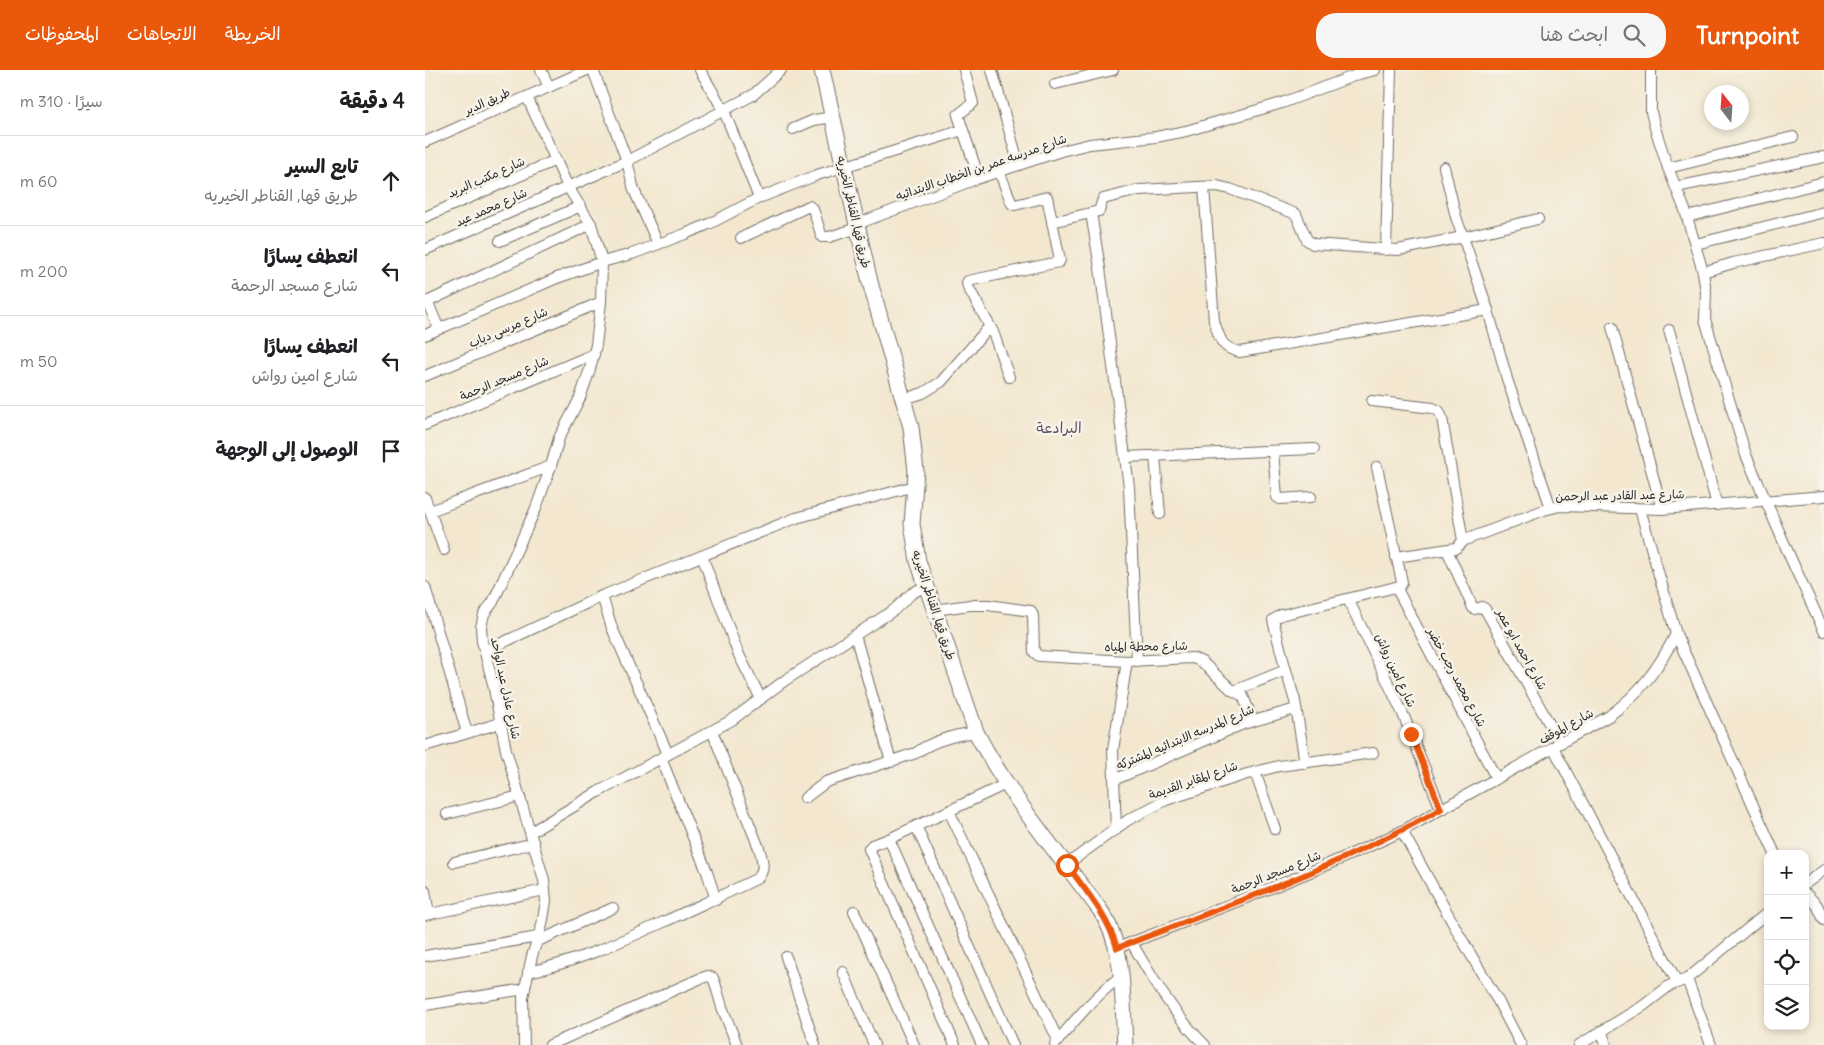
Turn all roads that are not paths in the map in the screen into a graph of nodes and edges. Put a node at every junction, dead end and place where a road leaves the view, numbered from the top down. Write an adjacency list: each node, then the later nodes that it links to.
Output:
1 (541, 70): 15 (street)
2 (587, 70): 13 (street, طريق الدير)
3 (593, 70): 25 (street)
4 (700, 70): 17 (street)
5 (781, 70): 17 (street, شارع محمد عيد)
6 (822, 70): 18 (street, طريق قها, القناطر الخيريه)
7 (965, 70): 20 (street)
8 (991, 70): 26 (street)
9 (1113, 70): 14 (street)
10 (1375, 70): 26 (street, شارع مدرسه عمر بن الخطاب الابتدائيه)
11 (1391, 70): 53 (street)
12 (1651, 70): 29 (street)
13 (574, 73): 15 (street, طريق الدير)
14 (1055, 84)
15 (549, 87): 16 (street, طريق الدير)
16 (527, 97): 22 (street, طريق الدير); 24 (street, شارع عادل عبد الواحد)
17 (724, 111): 25 (street, شارع محمد عيد); 36 (street)
18 (833, 117): 19 (street); 28 (street, طريق قها, القناطر الخيريه)
19 (793, 129)
20 (963, 130): 28 (street); 31 (street)
21 (1793, 137): 29 (street)
22 (425, 142)
23 (1824, 157): 35 (street)
24 (556, 160): 33 (street, شارع عادل عبد الواحد); 40 (street, شارع مكتب البريد)
25 (627, 161): 33 (street, شارع محمد عيد); 49 (street)
26 (1019, 165): 30 (street, شارع مدرسه عمر بن الخطاب الابتدائيه)
27 (1444, 166): 46 (street)
28 (844, 167): 36 (street); 45 (street, طريق قها, القناطر الخيريه)
29 (1668, 168): 35 (street)
30 (999, 171): 31 (street, شارع مدرسه عمر بن الخطاب الابتدائيه); 43 (street)
31 (979, 178): 45 (street, شارع مدرسه عمر بن الخطاب الابتدائيه)
32 (1824, 182): 41 (street)
33 (568, 187): 37 (street, شارع عادل عبد الواحد); 52 (street, شارع محمد عيد)
34 (1204, 187): 39 (street); 53 (street); 58 (street)
35 (1676, 187): 41 (street)
36 (759, 198): 49 (street)
37 (581, 206): 44 (street, شارع عادل عبد الواحد); 48 (street)
38 (1824, 212): 50 (street)
39 (1091, 213): 43 (street); 73 (street)
40 (425, 217)
41 (1687, 217): 50 (street)
42 (1538, 220): 46 (street)
43 (1052, 222): 59 (street)
44 (591, 224): 54 (street, شارع عادل عبد الواحد); 56 (street)
45 (857, 226): 47 (street, شارع مدرسه عمر بن الخطاب الابتدائيه); 67 (street, طريق قها, القناطر الخيريه)
46 (1463, 237): 53 (street); 58 (street)
47 (741, 238)
48 (500, 242)
49 (658, 244): 54 (street)
50 (1695, 244): 55 (street)
51 (1824, 244): 55 (street)
52 (425, 250)
53 (1386, 250)
54 (602, 262): 57 (street, شارع عادل عبد الواحد); 61 (street)
55 (1703, 272): 80 (street)
56 (426, 302): 61 (street)
57 (601, 302): 64 (street, شارع عادل عبد الواحد); 65 (street, شارع مرسى دياب)
58 (1488, 310): 82 (street)
59 (990, 326): 66 (street); 67 (street)
60 (1612, 327): 84 (street)
61 (439, 329): 63 (street)
62 (1669, 330): 81 (street)
63 (425, 335)
64 (594, 354): 69 (street, شارع مسجد الرحمة); 74 (street, شارع عادل عبد الواحد)
65 (425, 376)
66 (1009, 377)
67 (904, 399): 76 (street, طريق قها, القناطر الخيريه)
68 (1372, 401): 87 (street)
69 (425, 425)
70 (1314, 449): 71 (street)
71 (1273, 452): 72 (street); 77 (street)
72 (1155, 456): 73 (street); 86 (street)
73 (1125, 457): 102 (street)
74 (551, 466): 85 (street); 101 (street, شارع عادل عبد الواحد)
75 (1377, 467): 91 (street)
76 (915, 486): 90 (street); 92 (street, طريق قها, القناطر الخيريه)
77 (1311, 497)
78 (425, 498): 85 (street)
79 (1823, 499): 80 (street, شارع عبد القادر عبد الرحمن)
80 (1765, 500): 81 (street, شارع عبد القادر عبد الرحمن); 98 (street)
81 (1717, 505): 84 (street, شارع عبد القادر عبد الرحمن)
82 (1551, 508): 83 (street, شارع عبد القادر عبد الرحمن); 87 (street, شارع عبد القادر عبد الرحمن)
83 (1639, 509): 84 (street, شارع عبد القادر عبد الرحمن); 99 (street)
84 (1662, 509)
85 (430, 511): 88 (street)
86 (1160, 514)
87 (1463, 541): 89 (street, شارع عبد القادر عبد الرحمن)
88 (444, 550)
89 (1447, 550): 91 (street, شارع عبد القادر عبد الرحمن); 113 (street, شارع احمد ابو عمر)
90 (702, 556): 95 (street); 105 (street)
91 (1396, 557): 94 (street)
92 (925, 586): 97 (street, طريق قها, القناطر الخيريه); 100 (street)
93 (425, 587): 111 (street)
94 (1395, 587): 96 (street); 119 (street, شارع محمد رجب خضر)
95 (602, 596): 101 (street); 115 (street)
96 (1348, 599): 103 (street); 124 (street, شارع امين رواش)
97 (934, 610): 102 (street, شارع محطة المياه); 110 (street, طريق قها, القناطر الخيريه)
98 (1824, 631)
99 (1676, 634): 113 (street, شارع الموقف); 134 (street)
100 (855, 635): 105 (street); 116 (street)
101 (485, 651): 108 (street, شارع عادل عبد الواحد)
102 (1132, 661): 104 (street, شارع محطة المياه); 120 (street)
103 (1286, 670): 104 (street); 106 (street)
104 (1234, 692): 107 (street, شارع محطة المياه)
105 (761, 699): 109 (street)
106 (1296, 709): 107 (street, شارع المدرسه الابتدائيه المشتركه); 117 (street)
107 (1253, 721): 120 (street, شارع المدرسه الابتدائيه المشتركه)
108 (500, 722): 111 (street); 122 (street, شارع عادل عبد الواحد)
109 (712, 731): 115 (street); 142 (street)
110 (976, 732): 116 (street); 121 (street, طريق قها, القناطر الخيريه)
111 (467, 733): 112 (street)
112 (426, 743)
113 (1556, 745): 119 (street, شارع الموقف); 157 (street)
114 (1373, 753): 117 (street, شارع المقابر القديمة)
115 (664, 756): 131 (street); 142 (street)
116 (891, 762): 123 (street)
117 (1305, 763): 118 (street, شارع المقابر القديمة)
118 (1255, 772): 128 (street); 129 (street, شارع المقابر القديمة)
119 (1496, 778): 124 (street, شارع الموقف)
120 (1114, 780): 129 (street)
121 (1006, 784): 125 (street); 136 (street, طريق قها, القناطر الخيريه)
122 (520, 796): 126 (street); 131 (street, شارع عادل عبد الواحد)
123 (805, 798)
124 (1441, 809): 130 (street, شارع مسجد الرحمة)
125 (949, 811): 127 (street); 161 (street)
126 (447, 814)
127 (916, 826): 132 (street); 170 (street)
128 (1275, 829)
129 (1116, 830): 136 (street, شارع المقابر القديمة)
130 (1402, 831): 149 (street, شارع مسجد الرحمة); 173 (street)
131 (531, 832): 133 (street, شارع عادل عبد الواحد)
132 (889, 839): 168 (street); 169 (street)
133 (534, 843): 135 (street); 139 (street, شارع عادل عبد الواحد)
134 (1773, 850)
135 (454, 862)
136 (1067, 865): 150 (street, طريق قها, القناطر الخيريه)
137 (1824, 870): 138 (street)
138 (1809, 881)
139 (545, 890): 145 (street); 148 (street, شارع عادل عبد الواحد)
140 (425, 891): 145 (street)
141 (1807, 895): 147 (street)
142 (716, 900): 153 (street)
143 (613, 908): 148 (street)
144 (854, 911): 167 (street)
145 (427, 915)
146 (1764, 915): 156 (street)
147 (1824, 920)
148 (537, 939): 151 (street); 153 (street, شارع عادل عبد الواحد)
149 (1132, 943): 150 (street, شارع مسجد الرحمة); 172 (street)
150 (1117, 948): 155 (street, طريق قها, القناطر الخيريه)
151 (425, 956)
152 (786, 957): 165 (street)
153 (528, 972): 158 (street, شارع عادل عبد الواحد)
154 (843, 972): 166 (street)
155 (1120, 977): 161 (street); 171 (street, طريق قها, القناطر الخيريه)
156 (1687, 980): 157 (street); 176 (street)
157 (1677, 982): 160 (street)
158 (525, 989): 159 (street); 162 (street, شارع عادل عبد الواحد)
159 (425, 1005)
160 (1602, 1032): 174 (street); 175 (street)
161 (1056, 1042)
162 (524, 1045)
163 (550, 1045): 164 (street)
164 (737, 1045)
165 (815, 1045)
166 (874, 1045)
167 (914, 1045)
168 (955, 1045)
169 (982, 1045)
170 (1013, 1045)
171 (1125, 1045)
172 (1205, 1045)
173 (1521, 1045)
174 (1579, 1045)
175 (1606, 1045)
176 (1711, 1045)

